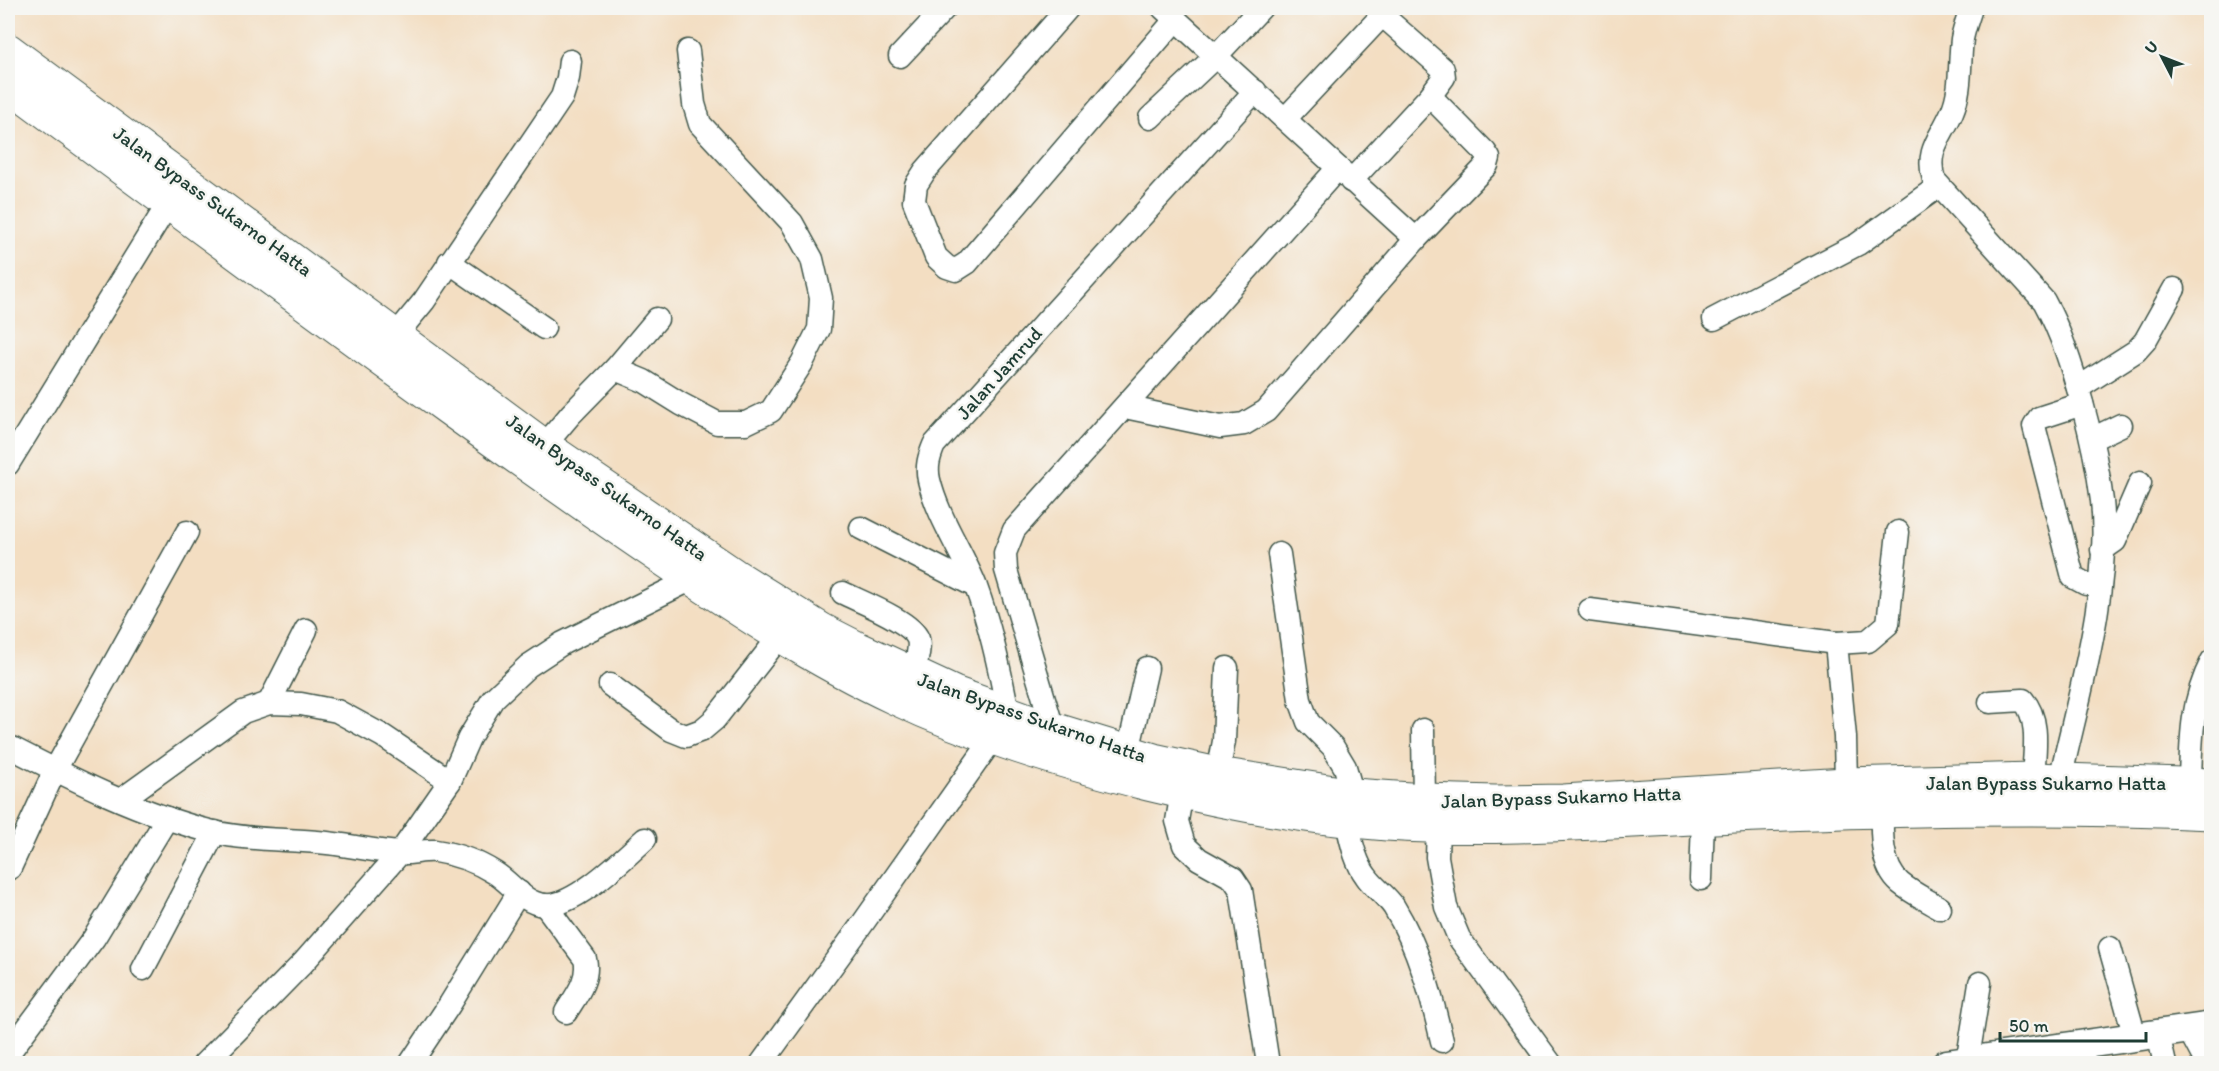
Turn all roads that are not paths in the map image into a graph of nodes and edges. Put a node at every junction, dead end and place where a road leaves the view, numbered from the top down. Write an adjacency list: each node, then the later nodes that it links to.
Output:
1 (945, 8): 9 (street)
2 (1068, 8): 6 (street)
3 (1261, 8): 10 (street)
4 (1971, 8): 18 (street)
5 (1385, 11): 14 (street); 16 (street)
6 (1169, 13): 10 (street)
7 (8, 50): 20 (highway, Jalan Bypass Sukarno Hatta)
8 (688, 51): 29 (street)
9 (900, 56)
10 (1216, 56): 13 (street); 15 (street)
11 (570, 61): 23 (street)
12 (9, 89): 19 (highway, Jalan Bypass Sukarno Hatta)
13 (1255, 91): 16 (street); 44 (street, Jalan Jamrud)
14 (1430, 96): 17 (street); 21 (street)
15 (1150, 118)
16 (1285, 119): 17 (street)
17 (1345, 174): 21 (street); 31 (street)
18 (1939, 186): 26 (street); 30 (street)
19 (168, 204): 20 (highway, Jalan Bypass Sukarno Hatta); 35 (street)
20 (226, 228): 22 (highway, Jalan Bypass Sukarno Hatta)
21 (1416, 239): 31 (street)
22 (272, 262): 28 (highway, Jalan Bypass Sukarno Hatta); 42 (highway, Jalan Bypass Sukarno Hatta)
23 (449, 262): 27 (street); 28 (street)
24 (2174, 289): 30 (street)
25 (657, 319): 29 (street)
26 (1713, 319)
27 (544, 328)
28 (396, 336): 34 (highway, Jalan Bypass Sukarno Hatta)
29 (615, 369): 34 (street)
30 (2080, 396): 33 (street); 43 (street)
31 (1125, 407): 58 (street)
32 (2121, 425): 33 (street)
33 (2092, 439): 40 (street)
34 (544, 446): 53 (highway, Jalan Bypass Sukarno Hatta)
35 (8, 464)
36 (2140, 483): 40 (street)
37 (861, 528): 44 (street)
38 (187, 532): 62 (street)
39 (1898, 532): 49 (street)
40 (2102, 550): 43 (street)
41 (1279, 554): 72 (street)
42 (692, 579): 48 (highway, Jalan Bypass Sukarno Hatta); 65 (street)
43 (2100, 584): 64 (street)
44 (975, 586): 57 (street, Jalan Jamrud)
45 (843, 593): 53 (street)
46 (1590, 610): 49 (street)
47 (306, 630): 56 (street)
48 (780, 636): 54 (street); 57 (highway, Jalan Bypass Sukarno Hatta)
49 (1836, 643): 66 (street)
50 (2211, 661): 67 (street)
51 (1146, 668): 61 (street)
52 (1227, 668): 63 (street)
53 (914, 676): 57 (highway, Jalan Bypass Sukarno Hatta)
54 (610, 685)
55 (1990, 702): 64 (street)
56 (269, 703): 65 (street); 70 (street)
57 (1001, 725): 58 (highway, Jalan Bypass Sukarno Hatta); 68 (highway, Jalan Bypass Sukarno Hatta); 96 (street)
58 (1053, 729): 61 (highway, Jalan Bypass Sukarno Hatta)
59 (1423, 730): 73 (street)
60 (8, 746): 62 (street)
61 (1128, 753): 63 (highway, Jalan Bypass Sukarno Hatta)
62 (55, 770): 70 (street); 80 (street)
63 (1218, 774): 72 (highway, Jalan Bypass Sukarno Hatta)
64 (2047, 780): 67 (highway, Jalan Bypass Sukarno Hatta); 69 (highway, Jalan Bypass Sukarno Hatta)
65 (450, 781): 79 (street)
66 (1846, 784): 69 (highway, Jalan Bypass Sukarno Hatta); 71 (highway, Jalan Bypass Sukarno Hatta)
67 (2201, 784)
68 (1182, 792): 72 (highway, Jalan Bypass Sukarno Hatta); 97 (street)
69 (1882, 798): 71 (highway, Jalan Bypass Sukarno Hatta); 74 (highway, Jalan Bypass Sukarno Hatta); 84 (street)
70 (121, 800): 75 (street)
71 (1801, 800): 73 (highway, Jalan Bypass Sukarno Hatta); 76 (highway, Jalan Bypass Sukarno Hatta)
72 (1350, 807): 73 (highway, Jalan Bypass Sukarno Hatta); 91 (street)
73 (1431, 813): 76 (highway, Jalan Bypass Sukarno Hatta); 98 (street)
74 (2211, 813)
75 (167, 818): 77 (street); 92 (street)
76 (1703, 818): 81 (street)
77 (215, 832): 79 (street); 86 (street)
78 (645, 839): 83 (street)
79 (400, 853): 82 (street); 94 (street)
80 (10, 868)
81 (1701, 879)
82 (519, 892): 83 (street); 95 (street)
83 (545, 905): 88 (street)
84 (1940, 908)
85 (2110, 948): 90 (street)
86 (143, 969)
87 (1980, 983): 93 (street)
88 (566, 1012)
89 (2200, 1028): 90 (main road); 100 (street)
90 (2147, 1036): 93 (main road); 99 (street)
91 (1442, 1041)
92 (8, 1054)
93 (1960, 1062)
94 (204, 1064)
95 (410, 1064)
96 (761, 1064)
97 (1268, 1064)
98 (1551, 1064)
99 (2165, 1064)
100 (2206, 1064)

